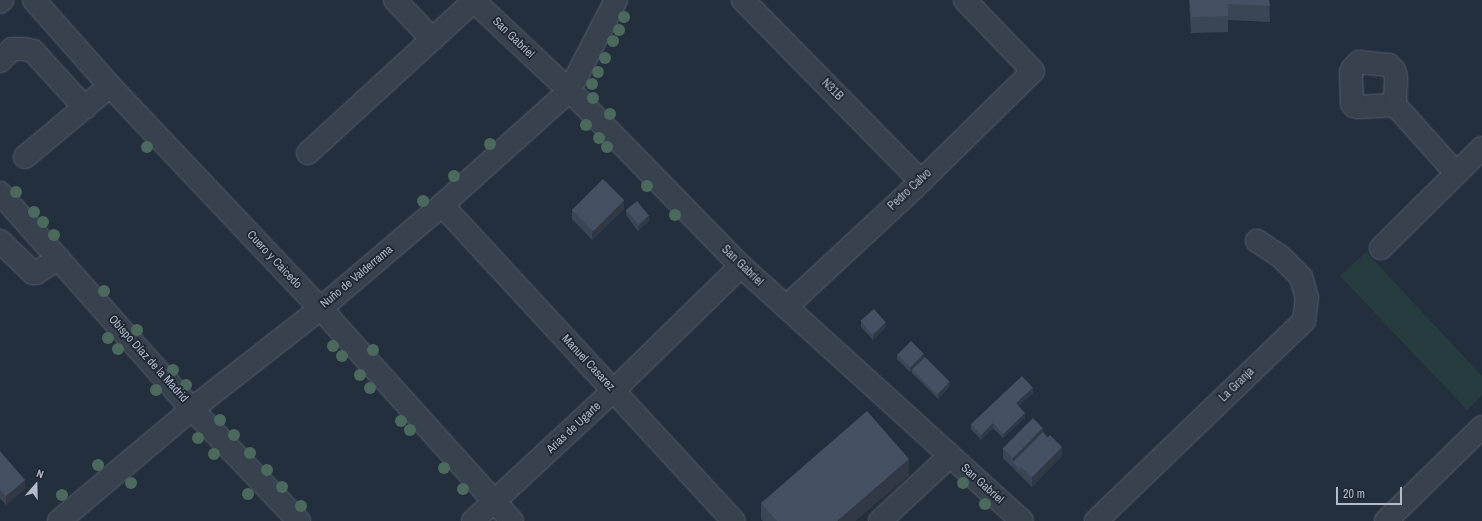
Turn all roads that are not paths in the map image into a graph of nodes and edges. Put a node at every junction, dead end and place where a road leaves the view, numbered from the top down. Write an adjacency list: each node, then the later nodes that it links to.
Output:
1 (34, 0): 9 (street, Cuero y Caicedo)
2 (395, 0): 7 (street)
3 (474, 0): 7 (street); 10 (street, San Gabriel)
4 (616, 0): 10 (street, Nuño de Valderrama)
5 (743, 0): 17 (street, N31B)
6 (965, 0): 17 (street, Pedro Calvo)
7 (432, 39): 14 (street)
8 (0, 61): 12 (street)
9 (110, 86): 12 (street); 26 (street, Cuero y Caicedo)
10 (569, 91): 19 (street, Nuño de Valderrama); 24 (street, San Gabriel)
11 (1395, 105): 16 (street)
12 (85, 108): 15 (street)
13 (1482, 148): 16 (street)
14 (308, 153)
15 (25, 157)
16 (1456, 173): 22 (street)
17 (921, 181): 25 (street, Pedro Calvo)
18 (0, 194): 23 (street, Obispo Díaz de la Madrid)
19 (442, 206): 26 (street, Nuño de Valderrama); 27 (street, Manuel Casarez)
20 (0, 241): 23 (street)
21 (1257, 241): 39 (street, La Granja)
22 (1381, 248)
23 (59, 258): 28 (street, Obispo Díaz de la Madrid)
24 (741, 266): 25 (street, San Gabriel); 27 (street, Arias de Ugarte)
25 (786, 307): 30 (street, San Gabriel)
26 (320, 308): 28 (street, Nuño de Valderrama); 31 (street, Cuero y Caicedo)
27 (613, 391): 31 (street, Arias de Ugarte); 36 (street, Manuel Casarez)
28 (192, 408): 32 (street, Nuño de Valderrama); 33 (street, Obispo Díaz de la Madrid)
29 (1482, 427): 40 (street)
30 (950, 456): 37 (street); 38 (street, San Gabriel)
31 (495, 502): 34 (street, Arias de Ugarte); 35 (street, Cuero y Caicedo)
32 (59, 521)
33 (299, 521)
34 (473, 521)
35 (512, 521)
36 (734, 521)
37 (880, 521)
38 (1022, 521)
39 (1096, 521)
40 (1386, 521)

